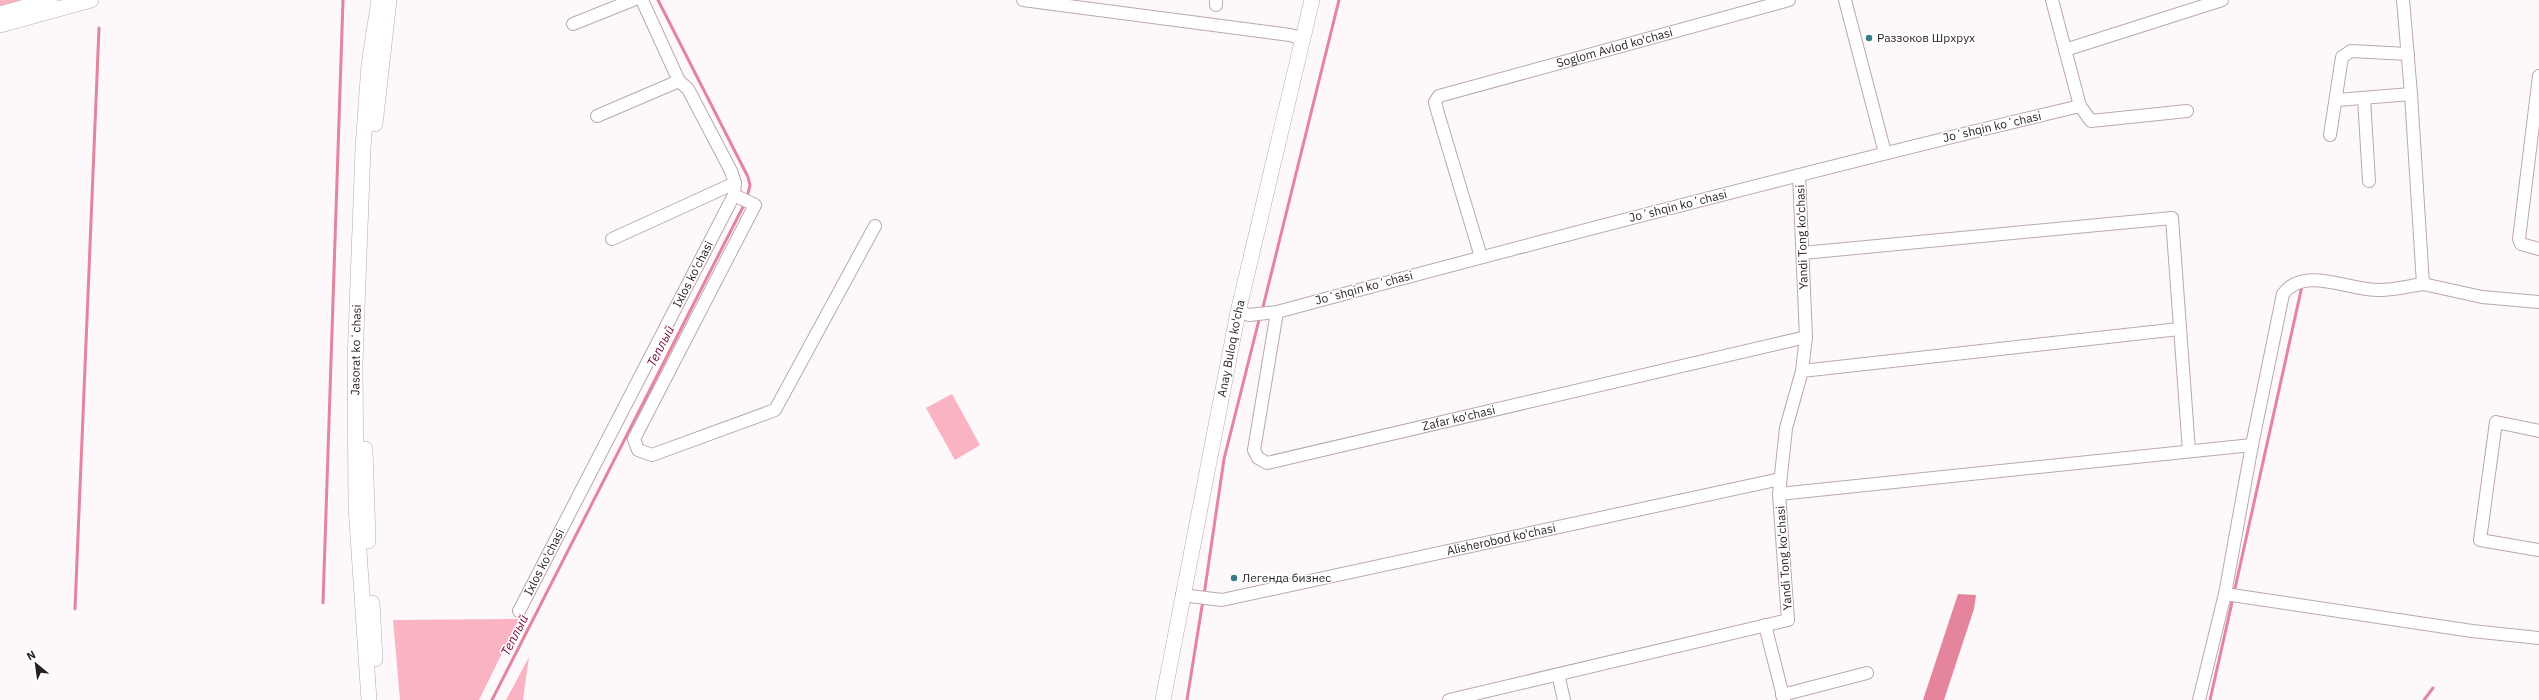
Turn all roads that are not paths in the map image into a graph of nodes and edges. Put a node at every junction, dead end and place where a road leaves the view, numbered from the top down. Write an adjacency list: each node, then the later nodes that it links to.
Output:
1 (50, 0): 15 (main road)
2 (91, 0): 17 (main road)
3 (379, 0): 62 (main road, Jasorat koʻchasi)
4 (389, 0): 63 (main road, Jasorat koʻchasi)
5 (634, 0): 16 (street)
6 (642, 0): 22 (street)
7 (1024, 0): 14 (street)
8 (1312, 0): 18 (main road, Anay Buloq ko'cha)
9 (1789, 0): 40 (street, Soglom Avlod ko'chasi)
10 (1845, 0): 30 (street)
11 (2052, 0): 19 (street)
12 (2222, 0): 19 (street)
13 (2402, 0): 20 (street)
14 (1081, 4): 18 (street)
15 (0, 14)
16 (573, 24)
17 (0, 25)
18 (1303, 39): 44 (main road, Anay Buloq ko'cha)
19 (2065, 50): 26 (street)
20 (2408, 54): 23 (street); 25 (street)
21 (2539, 76): 31 (street)
22 (679, 81): 28 (street); 34 (street)
23 (2411, 94): 24 (street); 41 (street)
24 (2364, 98): 25 (street); 33 (street)
25 (2337, 100): 29 (street)
26 (2080, 106): 27 (street); 30 (street, Joʼshqin koʼchasi)
27 (2187, 111)
28 (597, 116)
29 (2330, 135)
30 (1885, 152): 32 (street, Joʼshqin koʼchasi)
31 (2534, 160): 38 (street)
32 (1799, 174): 39 (street, Yandi Tong ko'chasi); 40 (street, Joʼshqin koʼchasi)
33 (2369, 181)
34 (735, 183): 35 (street, Ixlos ko'chasi); 37 (street)
35 (734, 195): 36 (street); 56 (street, Ixlos ko'chasi)
36 (875, 226)
37 (612, 239)
38 (2539, 248)
39 (1803, 253): 45 (street); 46 (street, Yandi Tong ko'chasi)
40 (1481, 257): 43 (street, Joʼshqin koʼchasi)
41 (2423, 284): 42 (street); 49 (street)
42 (2539, 302)
43 (1277, 312): 44 (street, Joʼshqin koʼchasi); 46 (street, Zafar ko'chasi)
44 (1243, 313): 55 (main road, Anay Buloq ko'cha)
45 (2179, 329): 47 (street); 50 (street)
46 (1806, 337): 47 (street, Yandi Tong ko'chasi)
47 (1802, 371): 51 (street, Yandi Tong ko'chasi)
48 (2539, 431): 53 (street)
49 (2252, 445): 50 (street); 54 (street)
50 (2189, 450): 52 (street)
51 (1780, 479): 52 (street, Yandi Tong ko'chasi); 55 (street, Alisherobod ko'chasi)
52 (1779, 494): 57 (street, Yandi Tong ko'chasi)
53 (2539, 550)
54 (2231, 595): 58 (street); 67 (street)
55 (1187, 596): 64 (main road, Anay Buloq ko'cha)
56 (519, 611)
57 (1765, 625): 60 (street, Yandi Tong ko'chasi); 61 (street)
58 (2539, 638)
59 (1867, 673): 61 (street)
60 (1558, 674): 65 (street, Yandi Tong ko'chasi); 66 (street)
61 (1783, 698)
62 (369, 700)
63 (379, 700)
64 (1163, 700)
65 (1449, 700)
66 (1564, 700)
67 (2199, 700)

